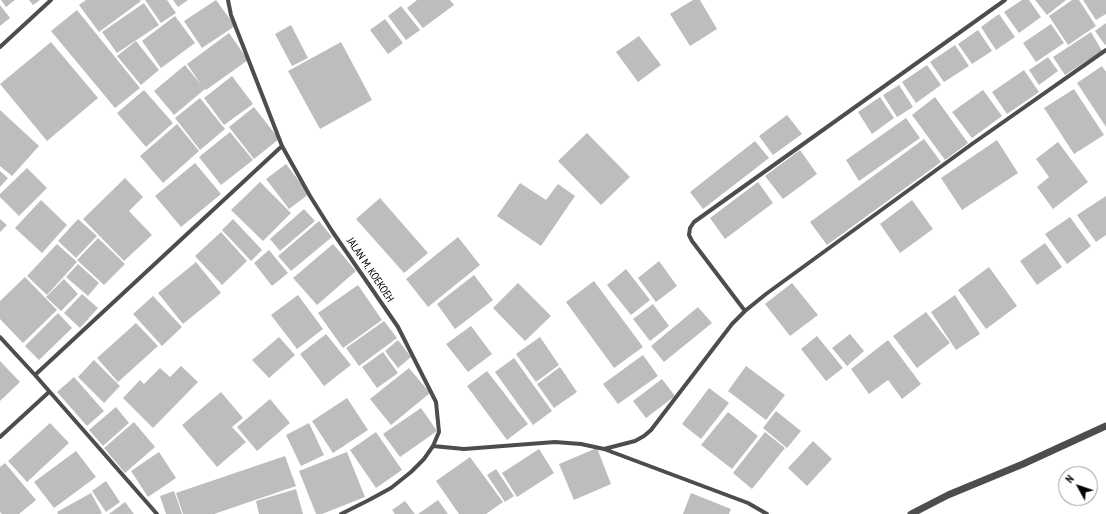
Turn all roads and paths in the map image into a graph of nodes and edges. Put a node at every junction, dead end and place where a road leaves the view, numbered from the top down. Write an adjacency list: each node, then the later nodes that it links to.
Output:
1 (51, 0): 4 (street)
2 (228, 0): 6 (street, JALAN M. KOEKOEH)
3 (1005, 0): 7 (street)
4 (0, 47)
5 (1106, 50): 7 (street)
6 (282, 146): 9 (street); 13 (street, JALAN M. KOEKOEH)
7 (745, 311): 14 (street)
8 (0, 338): 9 (street)
9 (35, 375): 10 (street)
10 (49, 392): 12 (street); 15 (street)
11 (1106, 426): 18 (street)
12 (0, 437)
13 (433, 446): 14 (street); 16 (street, JALAN M. KOEKOEH)
14 (604, 449): 17 (street)
15 (157, 514)
16 (341, 514)
17 (767, 514)
18 (911, 514)

